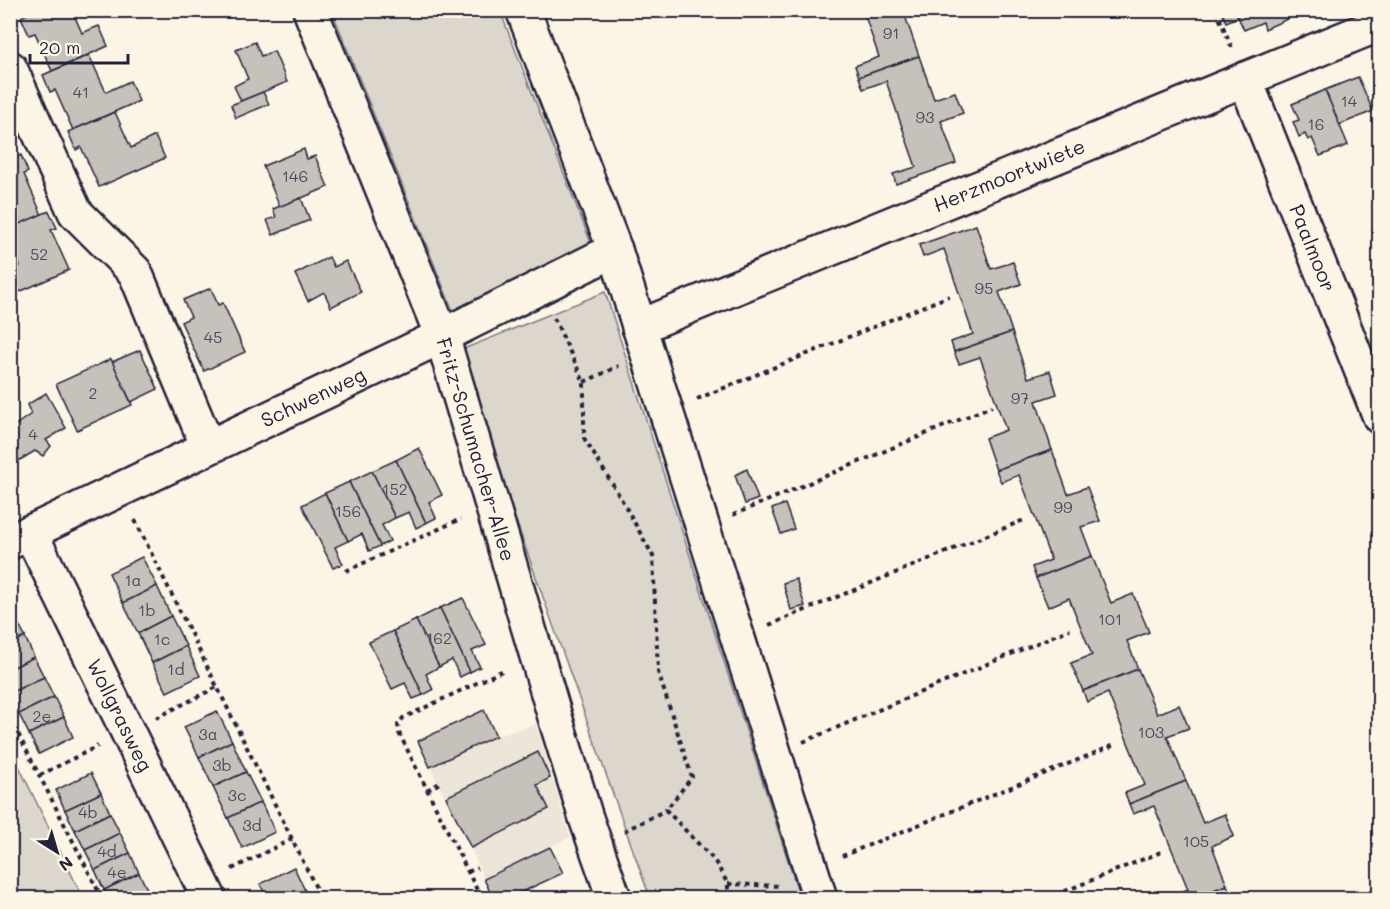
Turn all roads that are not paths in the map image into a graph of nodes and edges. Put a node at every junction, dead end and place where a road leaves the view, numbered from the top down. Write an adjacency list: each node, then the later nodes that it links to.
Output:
1 (310, 10): 8 (street, Fritz-Schumacher-Allee)
2 (522, 10): 6 (street)
3 (1380, 24): 5 (street, Herzmoortwiete)
4 (10, 68): 10 (street)
5 (1245, 79): 7 (street, Herzmoortwiete); 9 (street, Paalmoor)
6 (615, 250): 7 (street); 8 (street, Schwenweg)
7 (639, 327): 12 (street)
8 (442, 336): 10 (street, Schwenweg); 14 (street, Fritz-Schumacher-Allee)
9 (1380, 417)
10 (208, 447): 11 (street, Schwenweg)
11 (20, 537): 13 (street, Wollgrasweg)
12 (815, 885)
13 (205, 891)
14 (614, 898)

